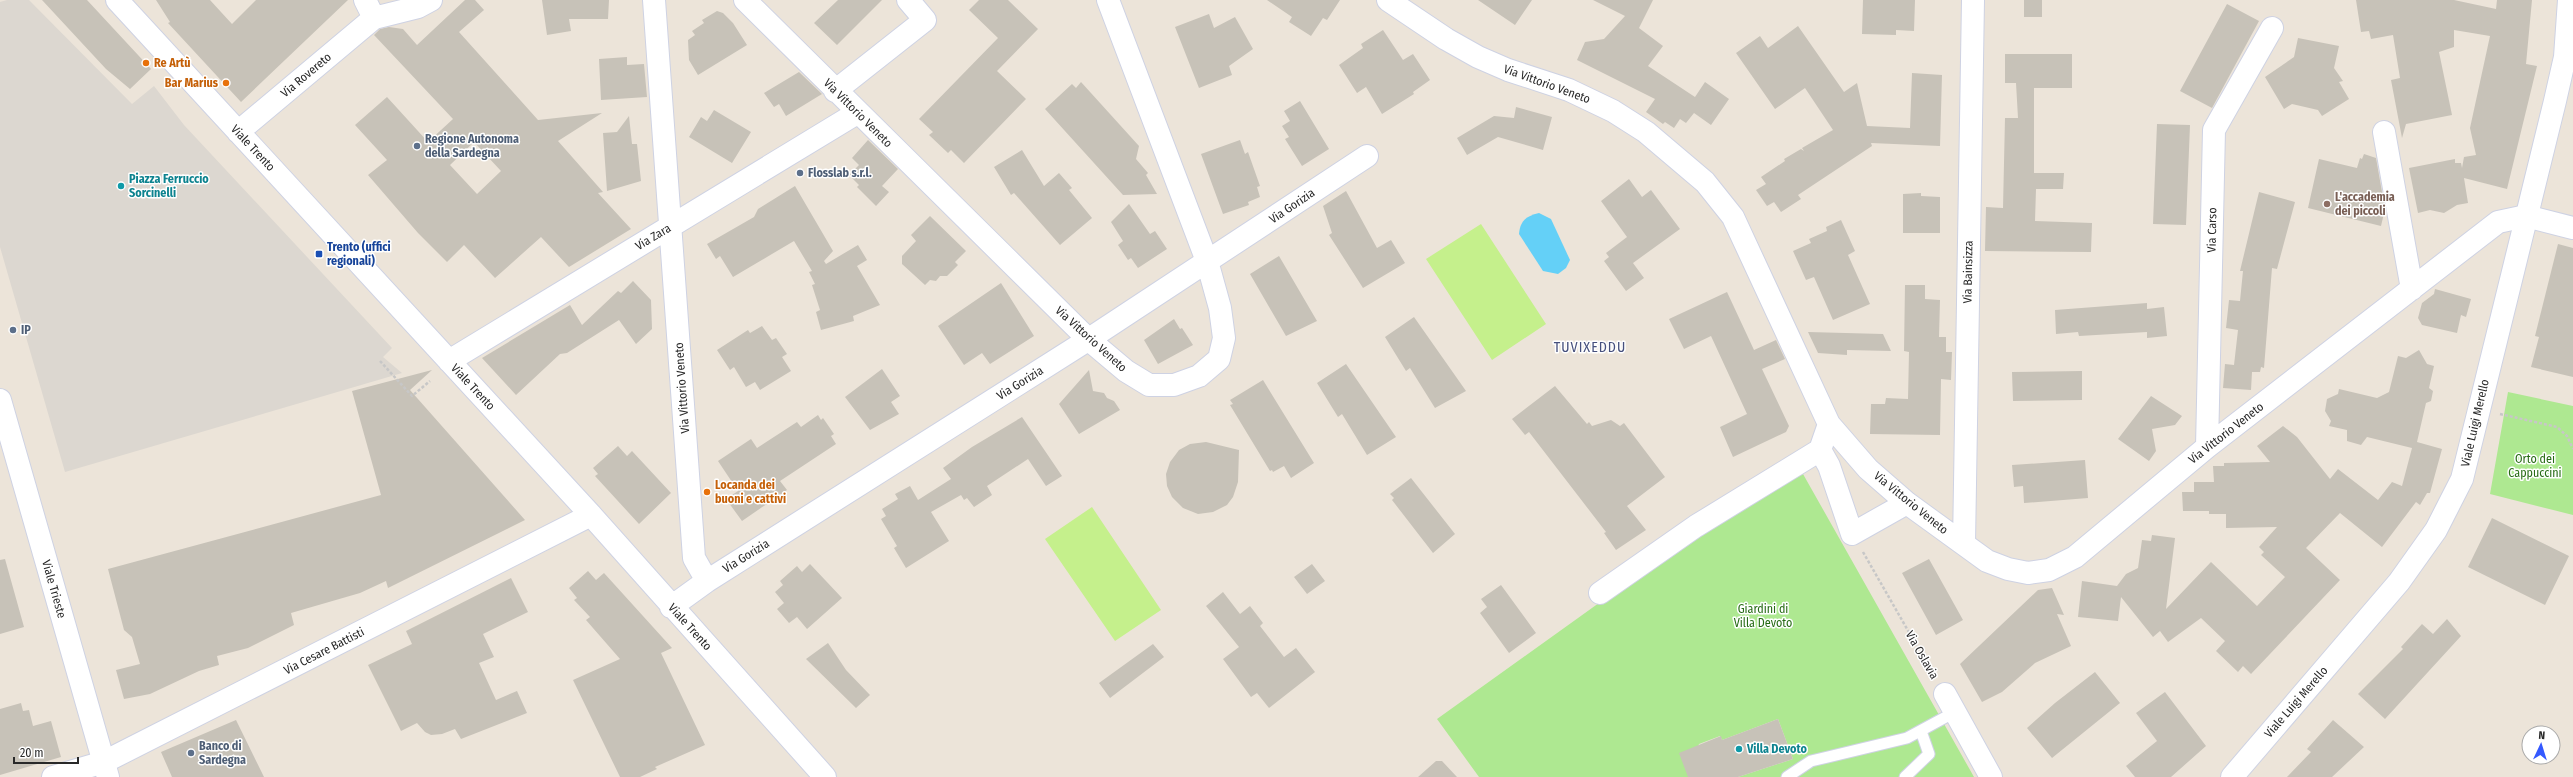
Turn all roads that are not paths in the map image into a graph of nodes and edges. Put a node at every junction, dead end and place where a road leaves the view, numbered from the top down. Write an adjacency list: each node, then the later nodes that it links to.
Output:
1 (117, 0): 14 (street, Viale Trento)
2 (431, 0): 9 (street, Via Rovereto)
3 (654, 0): 18 (street, Via Vittorio Veneto)
4 (745, 0): 12 (street, Via Vittorio Veneto)
5 (908, 0): 12 (street)
6 (1108, 0): 20 (street, Via Vittorio Veneto)
7 (1388, 0): 25 (street, Via Vittorio Veneto)
8 (1973, 0): 30 (street, Via Bainsizza)
9 (370, 9): 14 (street, Via Rovereto)
10 (2570, 14): 17 (street, Viale Luigi Merello)
11 (2272, 28): 26 (street, Via Carso)
12 (835, 91): 13 (street, Via Vittorio Veneto)
13 (857, 113): 18 (street, Via Zara); 22 (street, Via Vittorio Veneto)
14 (238, 132): 23 (street, Viale Trento)
15 (2384, 132): 21 (street)
16 (1367, 156): 20 (street, Via Gorizia)
17 (2526, 216): 19 (street); 21 (street, Via Vittorio Veneto); 42 (street, Viale Luigi Merello)
18 (670, 227): 23 (street, Via Zara); 31 (street, Via Vittorio Veneto)
19 (2573, 228)
20 (1207, 261): 22 (street, Via Gorizia); 22 (street, Via Vittorio Veneto)
21 (2412, 289): 26 (street, Via Vittorio Veneto)
22 (1088, 340): 31 (street, Via Gorizia)
23 (449, 361): 29 (street, Viale Trento)
24 (0, 400): 36 (street, Viale Trieste)
25 (1830, 424): 27 (street); 28 (street, Via Vittorio Veneto)
26 (2207, 447): 30 (street, Via Vittorio Veneto)
27 (1820, 450): 28 (street); 32 (street)
28 (1907, 503): 30 (street, Via Vittorio Veneto)
29 (591, 515): 33 (street, Viale Trento); 36 (street, Via Cesare Battisti)
30 (1964, 544)
31 (707, 581): 33 (street, Via Gorizia)
32 (1600, 593)
33 (672, 607): 38 (street, Viale Trento)
34 (1950, 703): 35 (lane); 41 (street)
35 (1921, 731): 39 (lane); 40 (lane)
36 (106, 770): 37 (street, Via Cesare Battisti)
37 (53, 777)
38 (825, 777)
39 (1787, 777)
40 (1905, 777)
41 (1991, 777)
42 (2232, 777)

